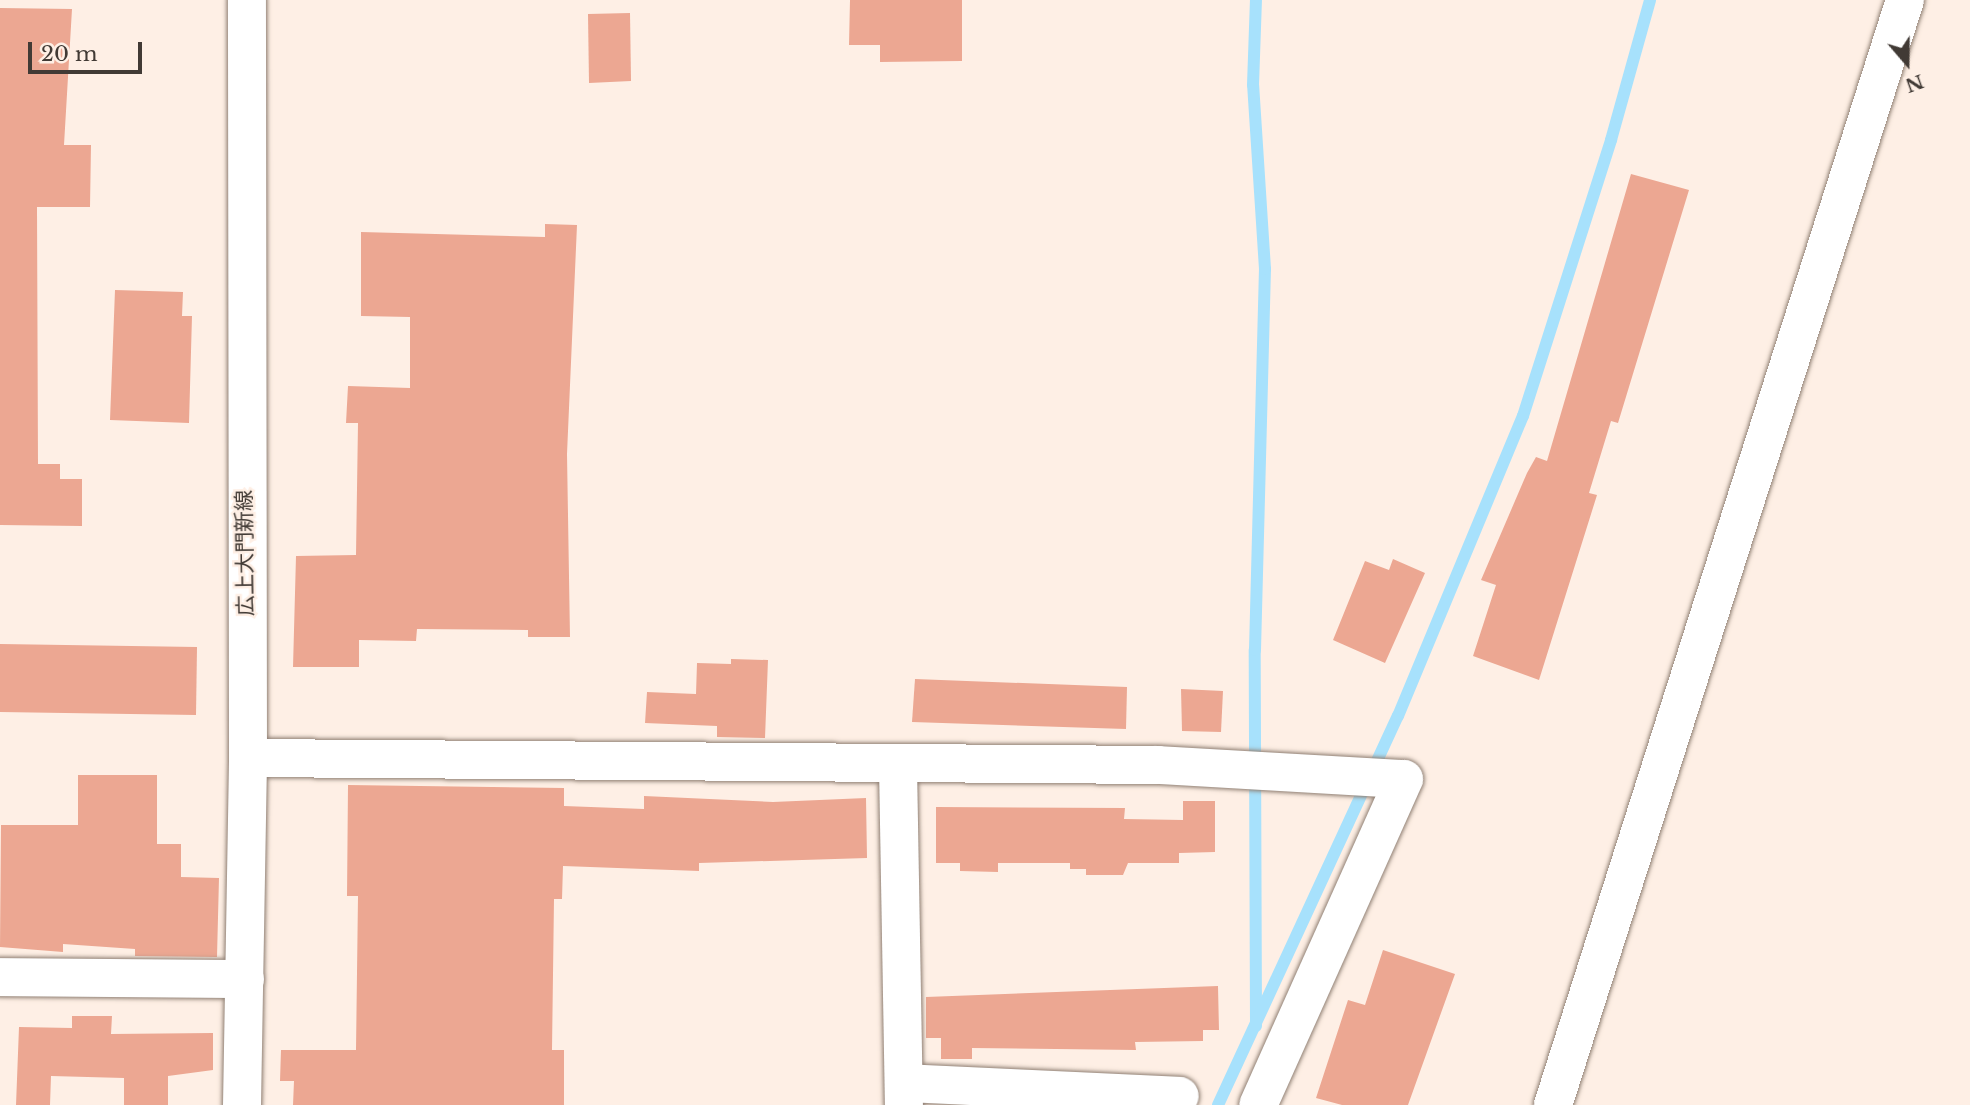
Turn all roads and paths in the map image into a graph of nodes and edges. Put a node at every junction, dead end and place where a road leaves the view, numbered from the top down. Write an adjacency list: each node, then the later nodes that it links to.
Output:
1 (247, 0): 3 (street, 広上大門新線)
2 (1905, 0): 11 (street)
3 (248, 758): 4 (street); 6 (street, 広上大門新線)
4 (898, 766): 7 (street); 10 (street)
5 (0, 977): 6 (street)
6 (245, 979): 9 (street, 広上大門新線)
7 (904, 1094): 8 (street)
8 (1180, 1096)
9 (242, 1105)
10 (1258, 1105)
11 (1553, 1105)

